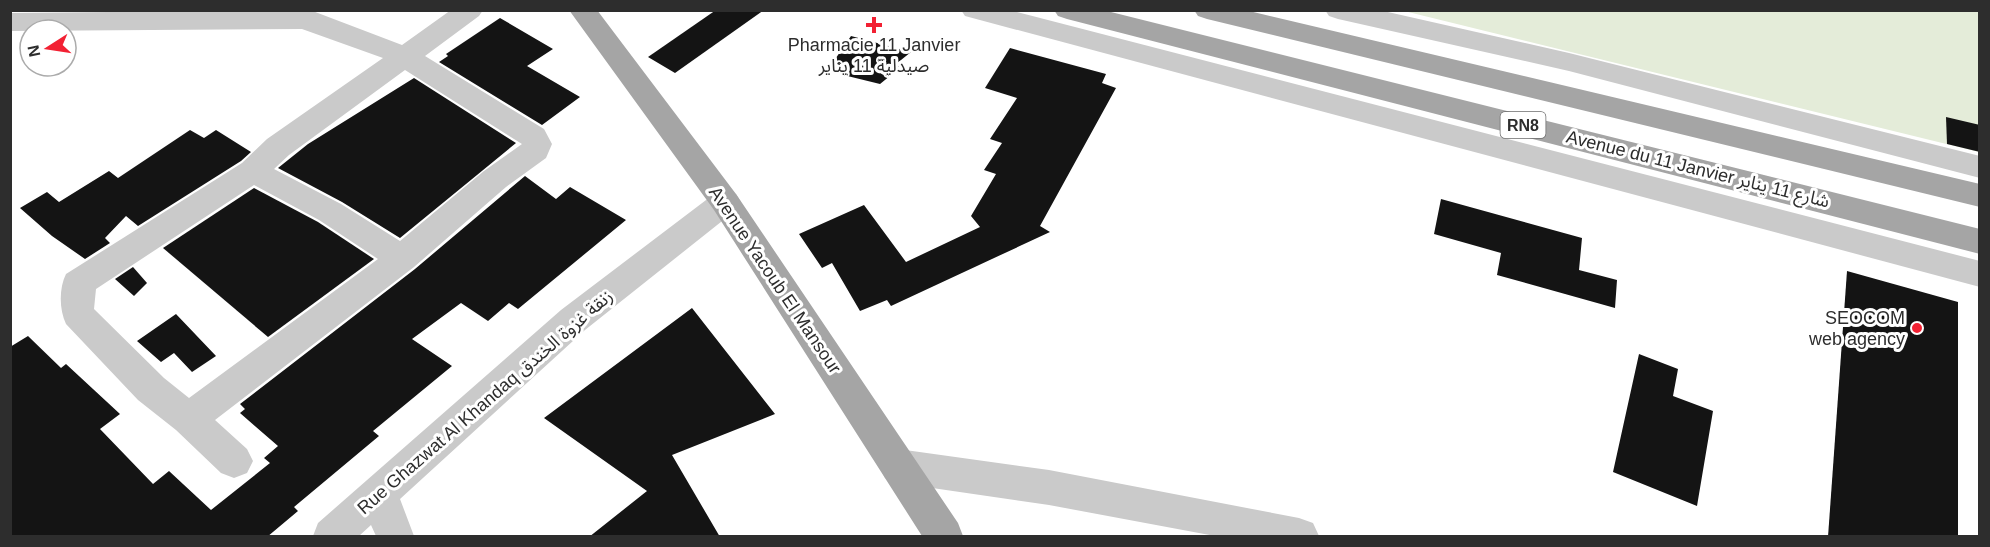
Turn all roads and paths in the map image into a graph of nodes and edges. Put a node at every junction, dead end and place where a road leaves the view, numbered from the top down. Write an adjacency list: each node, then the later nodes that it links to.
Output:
1 (470, 10): 11 (street)
2 (974, 10): 18 (street)
3 (1066, 10): 16 (main road, Avenue du 11 Janvier شارع 11 يناير / RN8)
4 (1207, 10): 10 (main road, Avenue du 11 Janvier شارع 11 يناير / RN8)
5 (1328, 10): 10 (street)
6 (1338, 10): 12 (street)
7 (298, 15): 9 (street); 11 (street)
8 (592, 17): 15 (main road, Avenue Yacoub El Mansour)
9 (10, 22)
10 (1320, 38): 14 (main road, Avenue du 11 Janvier شارع 11 يناير / RN8)
11 (404, 56): 13 (street); 19 (street)
12 (1980, 167)
13 (253, 171): 19 (street); 21 (street)
14 (1980, 195)
15 (725, 202): 23 (main road, Avenue Yacoub El Mansour); 24 (street, Rue Ghazwat Al Khandaq زنقة غزوة الخندق)
16 (1872, 214): 17 (main road, Avenue du 11 Janvier شارع 11 يناير / RN8); 18 (street)
17 (1980, 242)
18 (1874, 245): 20 (street)
19 (402, 258): 21 (street)
20 (1980, 274)
21 (189, 419): 22 (street)
22 (234, 461)
23 (898, 466): 27 (main road, Avenue Yacoub El Mansour); 28 (street)
24 (379, 495): 25 (street, Rue Ghazwat Al Khandaq زنقة غزوة الخندق); 26 (street)
25 (332, 537)
26 (395, 537)
27 (944, 537)
28 (1299, 537)

